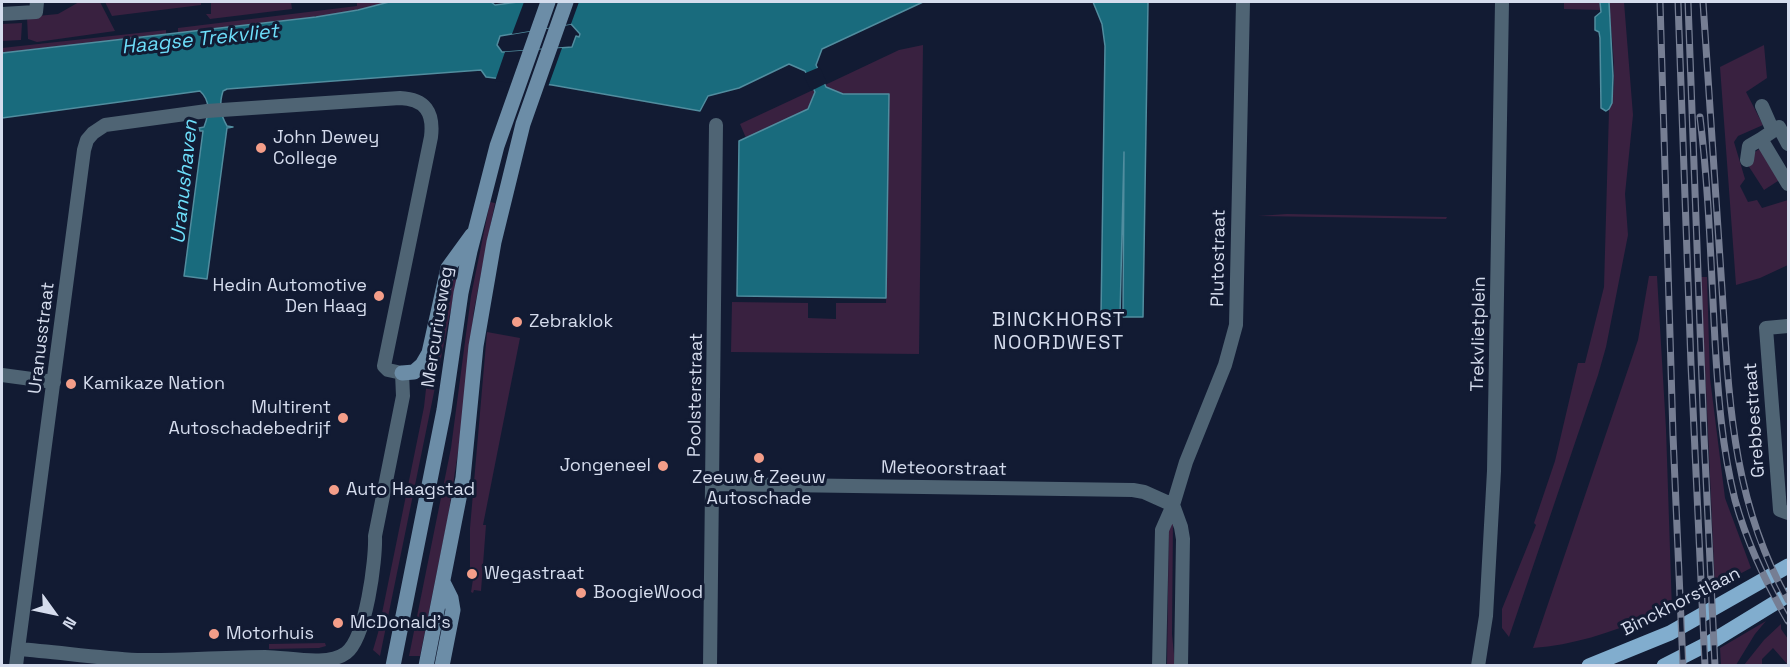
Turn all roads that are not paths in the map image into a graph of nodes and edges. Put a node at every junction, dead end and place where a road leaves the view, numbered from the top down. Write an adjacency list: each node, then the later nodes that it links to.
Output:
1 (548, 2): 14 (main road, Mercuriusweg)
2 (566, 2): 23 (main road)
3 (1243, 2): 20 (street, Plutostraat)
4 (1502, 2): 33 (street, Trekvlietplein)
5 (37, 7): 6 (street)
6 (2, 14)
7 (1762, 106): 10 (street)
8 (207, 111): 16 (street, Mercuriusweg); 18 (street, Uranusstraat)
9 (716, 125): 19 (street, Poolsterstraat)
10 (1767, 135): 11 (street); 12 (street); 13 (street)
11 (1788, 144)
12 (1747, 160)
13 (1788, 184)
14 (475, 232): 16 (main road); 27 (main road, Mercuriusweg)
15 (1788, 326): 21 (street, Grebbestraat)
16 (402, 373): 25 (street, Mercuriusweg)
17 (2, 375): 18 (street)
18 (54, 382): 25 (street, Uranusstraat)
19 (712, 484): 20 (street, Meteoorstraat); 30 (street, Poolsterstraat)
20 (1173, 505): 31 (street, Plutostraat); 32 (street)
21 (1784, 512)
22 (1788, 566): 34 (main road, Binckhorstlaan)
23 (443, 582): 28 (main road); 29 (main road)
24 (1788, 595): 35 (main road)
25 (18, 649): 26 (street, Uranusstraat)
26 (16, 666)
27 (393, 666)
28 (426, 666)
29 (442, 666)
30 (710, 666)
31 (1159, 666)
32 (1181, 666)
33 (1478, 666)
34 (1589, 666)
35 (1664, 666)

